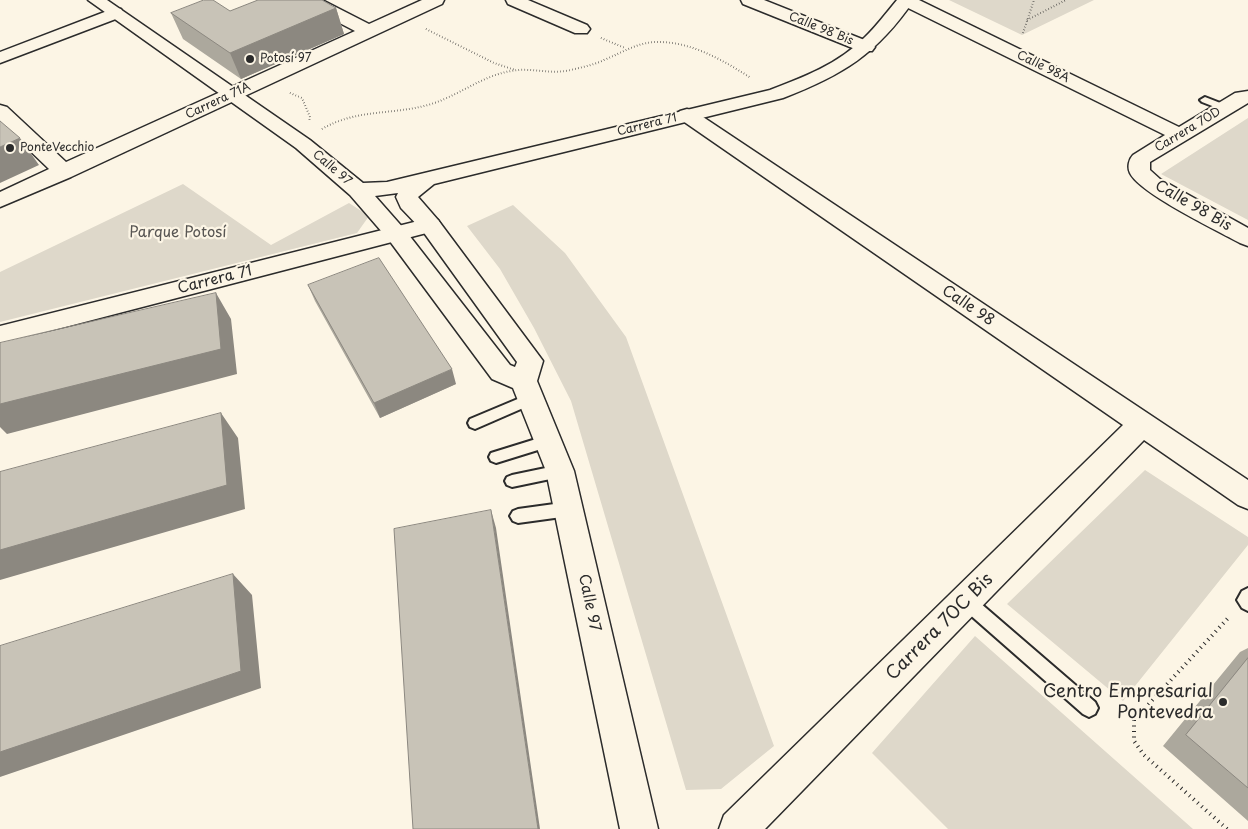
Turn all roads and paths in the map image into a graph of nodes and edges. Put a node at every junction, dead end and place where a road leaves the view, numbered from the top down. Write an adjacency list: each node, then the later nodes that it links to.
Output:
1 (96, 0): 10 (street, Calle 97)
2 (309, 0): 14 (street)
3 (436, 0): 11 (street, Carrera 71A)
4 (514, 0): 13 (street)
5 (749, 0): 16 (street, Calle 98 Bis)
6 (906, 0): 16 (street, Carrera 71); 27 (street, Calle 98A)
7 (935, 0): 15 (street, Calle 98A)
8 (1034, 0): 12 (path)
9 (1066, 0): 12 (path)
10 (115, 13): 17 (street); 20 (street, Calle 97)
11 (401, 16): 14 (street, Carrera 71A); 18 (path)
12 (1027, 20): 15 (path)
13 (581, 29)
14 (369, 31): 19 (street, Carrera 71A)
15 (1021, 41): 27 (street, Calle 98A)
16 (866, 47): 21 (street, Carrera 71)
17 (0, 58)
18 (516, 70): 21 (path); 28 (path)
19 (259, 82): 20 (street, Carrera 71A); 28 (path)
20 (232, 94): 28 (street, Calle 97); 30 (street, Carrera 71A)
21 (776, 94): 26 (street, Carrera 71)
22 (1248, 97): 24 (street, Carrera 70D)
23 (1205, 100): 24 (lane)
24 (1225, 108): 27 (street, Carrera 70D)
25 (0, 111): 30 (street)
26 (687, 115): 31 (street, Carrera 71); 40 (street, Calle 98)
27 (1188, 130): 29 (street, Carrera 70D)
28 (303, 144): 32 (street, Calle 97)
29 (1140, 171): 36 (street, Calle 98 Bis)
30 (64, 172): 33 (street, Carrera 71A)
31 (430, 177): 32 (street, Carrera 71); 34 (street)
32 (358, 190): 35 (street, Calle 97)
33 (0, 200)
34 (430, 225): 35 (street, Carrera 71); 38 (street)
35 (397, 234): 37 (street, Carrera 71); 38 (street, Calle 97)
36 (1248, 238)
37 (0, 335)
38 (528, 390): 39 (lane); 41 (street, Calle 97)
39 (475, 423)
40 (1142, 424): 45 (street, Calle 98); 49 (street, Carrera 70C Bis)
41 (549, 441): 42 (lane); 43 (street, Calle 97)
42 (496, 458)
43 (560, 471): 44 (lane); 46 (street, Calle 97)
44 (512, 481)
45 (1247, 493)
46 (568, 509): 47 (lane); 51 (street, Calle 97)
47 (518, 516)
48 (1247, 600): 53 (path)
49 (966, 602): 50 (lane); 52 (street, Carrera 70C Bis)
50 (1089, 708)
51 (640, 829)
52 (738, 829)
53 (1227, 829)

